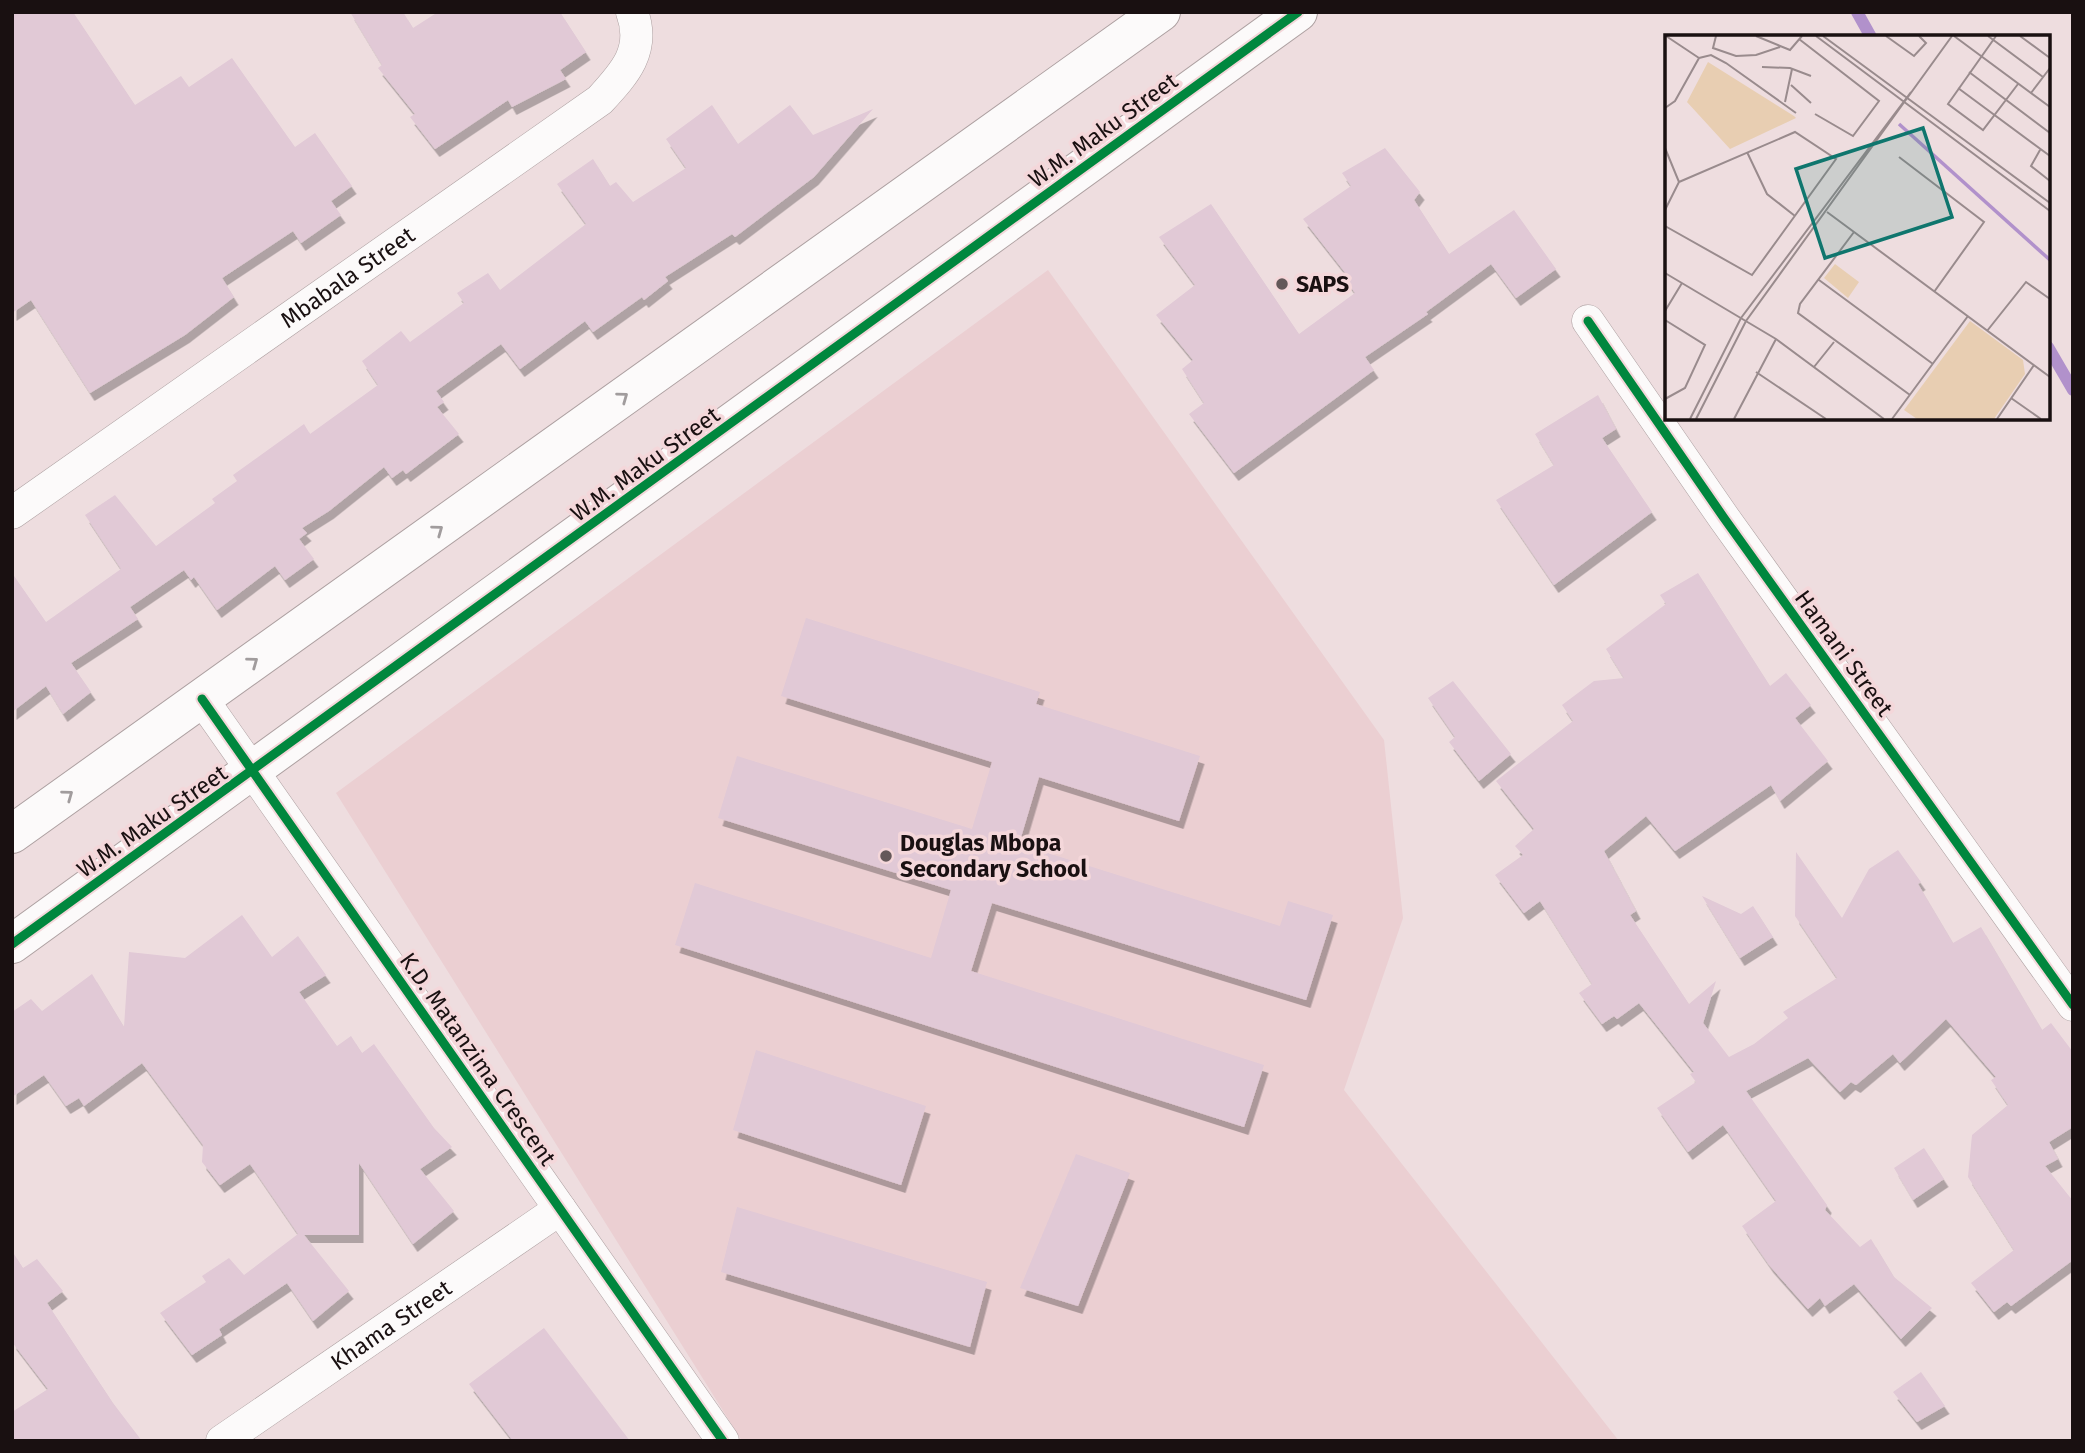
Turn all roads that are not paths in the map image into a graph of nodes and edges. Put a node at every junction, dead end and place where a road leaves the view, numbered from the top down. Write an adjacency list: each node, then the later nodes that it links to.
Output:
1 (632, 12): 5 (street, Mbabala Street)
2 (1161, 12): 6 (street, one-way to 2)
3 (1298, 12): 7 (street, W.M. Maku Street)
4 (1588, 321): 10 (street, Hamani Street)
5 (12, 513)
6 (202, 699): 7 (street, K.D. Matanzima Crescent); 8 (street, one-way to 6)
7 (254, 772): 9 (street, W.M. Maku Street); 11 (street, K.D. Matanzima Crescent)
8 (12, 834)
9 (12, 944)
10 (2073, 1004)
11 (560, 1209): 12 (street, Khama Street); 13 (street, K.D. Matanzima Crescent)
12 (222, 1441)
13 (723, 1441)

